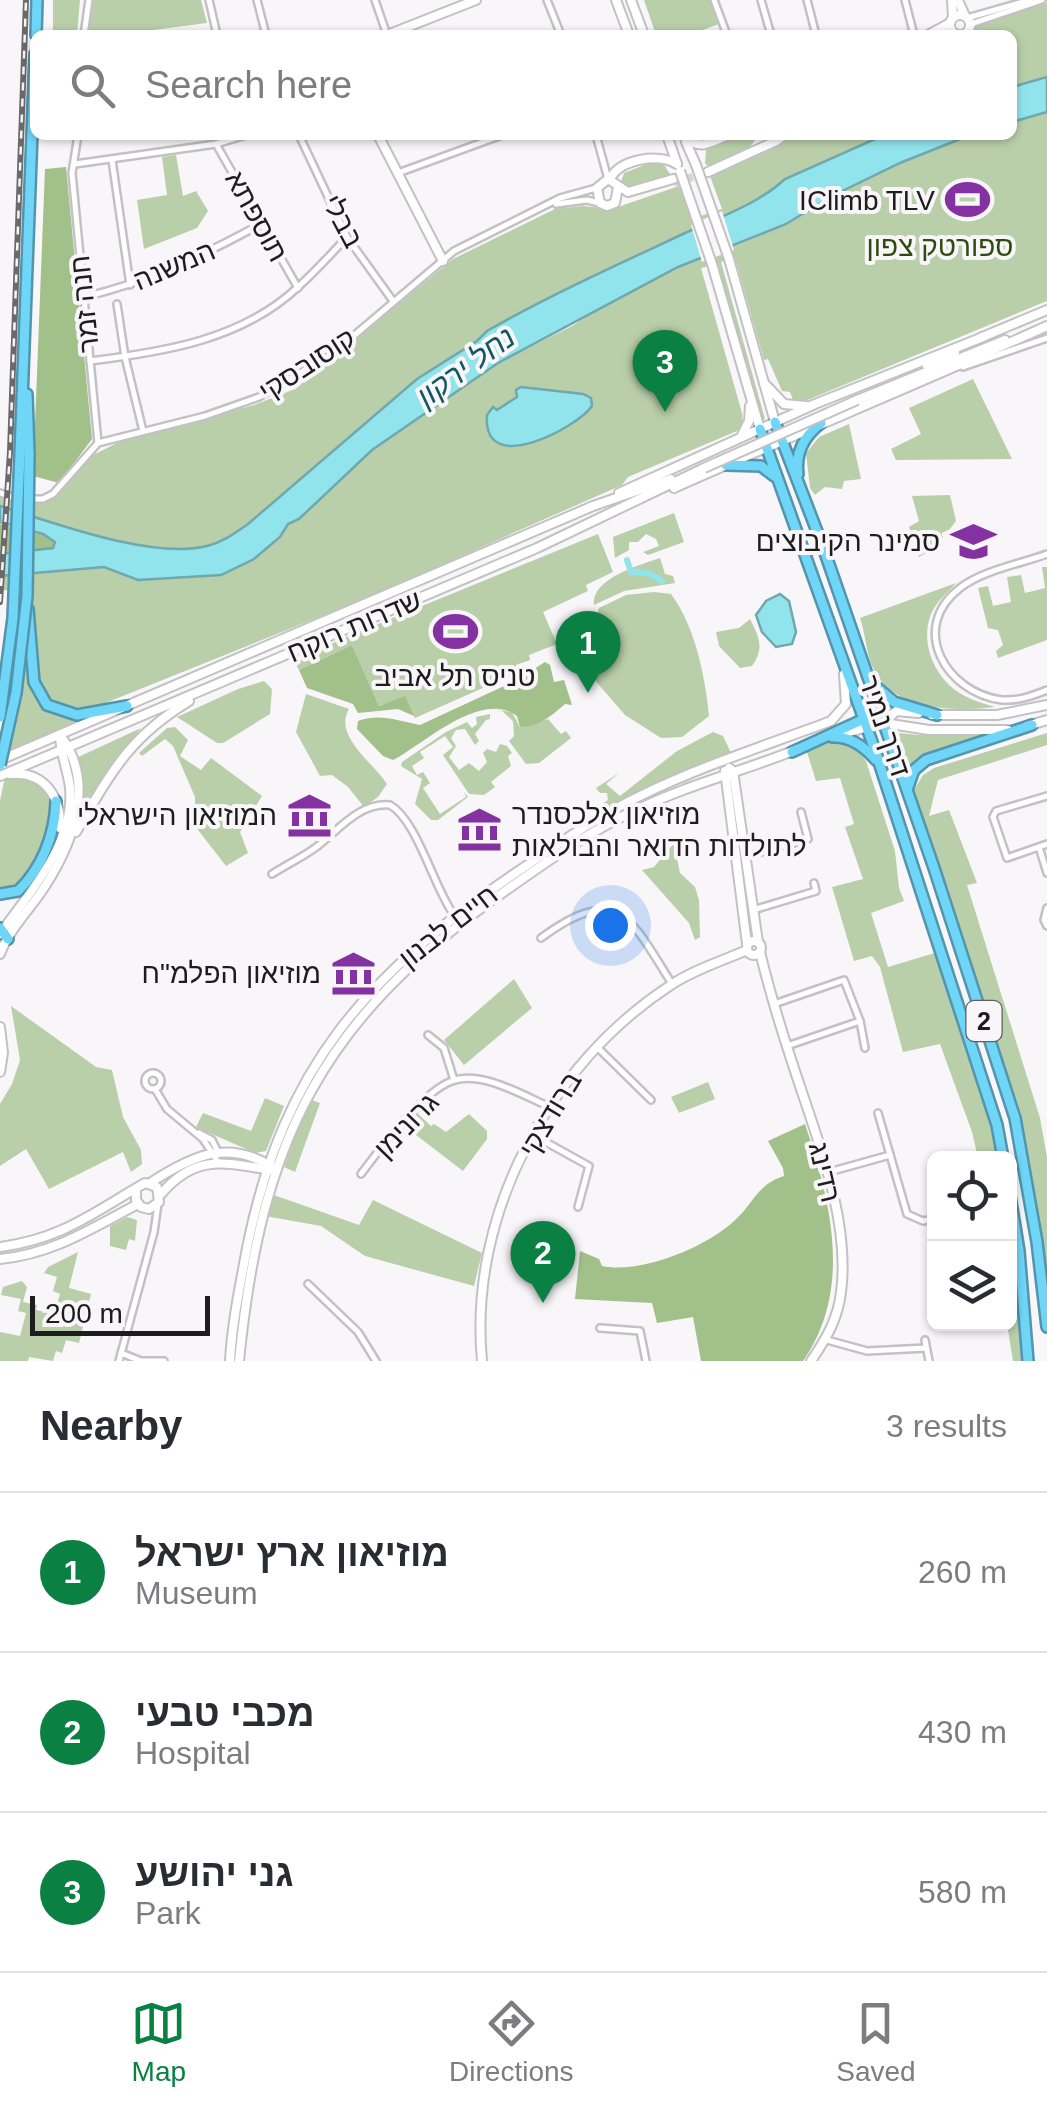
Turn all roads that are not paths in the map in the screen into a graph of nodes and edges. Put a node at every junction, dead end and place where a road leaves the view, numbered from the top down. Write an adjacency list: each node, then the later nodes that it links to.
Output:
1 (37, 0): 19 (highway)
2 (88, 0): 20 (street)
3 (208, 0): 21 (street)
4 (257, 0): 22 (street)
5 (375, 0): 23 (street)
6 (476, 0): 24 (main road)
7 (547, 0): 25 (street)
8 (616, 0): 26 (main road)
9 (631, 0): 27 (main road)
10 (714, 0): 28 (street)
11 (760, 0): 29 (street)
12 (806, 0): 30 (street)
13 (905, 0): 31 (street)
14 (955, 0): 17 (main road); 18 (main road)
15 (1030, 0): 18 (street)
16 (1042, 0): 18 (street)
17 (951, 20): 18 (main road); 32 (main road); 33 (main road)
18 (967, 21): 34 (main road)
19 (36, 30)
20 (85, 30)
21 (216, 30)
22 (265, 30)
23 (385, 30)
24 (400, 30)
25 (559, 30)
26 (628, 30)
27 (642, 30)
28 (725, 30)
29 (769, 30)
30 (815, 30)
31 (913, 30)
32 (936, 30)
33 (955, 30)
34 (964, 30)
35 (31, 140): 89 (highway)
36 (77, 140): 52 (street, חנה זמר)
37 (229, 140): 48 (street)
38 (301, 140): 63 (street, בבלי)
39 (381, 140): 55 (main road)
40 (488, 140): 55 (street)
41 (597, 140): 51 (street)
42 (667, 140): 56 (main road, דרך נמיר)
43 (686, 140): 53 (main road, דרך נמיר)
44 (690, 140): 49 (main road)
45 (716, 140): 49 (main road)
46 (761, 140): 47 (main road)
47 (776, 141)
48 (216, 144): 50 (street); 62 (street, תוספתא)
49 (707, 144): 53 (main road)
50 (112, 159): 52 (street); 65 (street)
51 (604, 162): 54 (main road); 57 (street)
52 (75, 164): 67 (street, חנה זמר)
53 (696, 165): 77 (main road, דרך נמיר, bridge)
54 (620, 169): 56 (main road); 57 (main road)
55 (398, 173): 64 (main road)
56 (676, 174): 57 (main road); 60 (main road); 79 (main road, דרך נמיר, bridge)
57 (613, 182): 58 (main road); 60 (main road)
58 (598, 187): 59 (main road); 61 (street, קוסובסקי)
59 (600, 203): 60 (main road); 61 (street, קוסובסקי)
60 (615, 203)
61 (548, 206): 64 (street, קוסובסקי)
62 (261, 224): 65 (street, המשנה); 66 (street, תוספתא)
63 (347, 238): 66 (street); 68 (street, בבלי)
64 (443, 260): 68 (street, קוסובסקי)
65 (130, 286): 67 (street, המשנה)
66 (298, 288): 74 (street)
67 (83, 298): 75 (street, חנה זמר)
68 (394, 302): 84 (street, קוסובסקי)
69 (117, 304): 74 (street)
70 (1047, 310): 72 (main road, שדרות רוקח)
71 (1047, 325): 76 (main road); 78 (main road, שדרות רוקח)
72 (983, 336): 78 (main road, שדרות רוקח); 80 (main road)
73 (1047, 338): 76 (street)
74 (125, 356): 75 (street); 84 (street)
75 (90, 361): 87 (street, חנה זמר)
76 (946, 373): 82 (main road)
77 (762, 380): 80 (main road); 81 (main road, דרך נמיר)
78 (892, 385): 91 (main road, שדרות רוקח, bridge)
79 (747, 386): 83 (main road, דרך נמיר); 85 (main road)
80 (815, 404): 81 (main road)
81 (775, 422): 83 (main road); 86 (highway, דרך נמיר / 2)
82 (821, 423): 86 (main road); 93 (highway)
83 (760, 429): 85 (main road); 88 (highway, דרך נמיר / 2)
84 (143, 430): 87 (street, קוסובסקי)
85 (738, 439): 95 (main road)
86 (781, 440): 88 (main road); 93 (highway, דרך נמיר / 2)
87 (98, 443): 94 (street)
88 (766, 447): 90 (main road); 92 (highway, דרך נמיר / 2)
89 (24, 454): 98 (highway, bridge); 107 (highway, bridge)
90 (726, 465): 92 (highway); 96 (main road)
91 (704, 468): 95 (main road, שדרות רוקח); 96 (main road, שדרות רוקח)
92 (779, 480): 99 (highway, דרך נמיר / 2)
93 (800, 486): 100 (highway, דרך נמיר / 2)
94 (0, 494)
95 (593, 506): 105 (main road, שדרות רוקח)
96 (537, 548): 101 (main road, שדרות רוקח)
97 (1047, 554): 102 (street)
98 (27, 596): 105 (highway, bridge); 119 (highway, bridge)
99 (842, 660): 109 (highway, דרך נמיר / 2); 118 (main road, חיים לבנון)
100 (869, 678): 103 (highway, דרך נמיר / 2); 106 (highway)
101 (215, 684): 114 (main road, שדרות רוקח); 132 (main road)
102 (1047, 690)
103 (876, 699): 109 (highway); 110 (highway, דרך נמיר / 2)
104 (1047, 705): 106 (main road)
105 (127, 706): 112 (main road, שדרות רוקח)
106 (936, 715): 110 (main road)
107 (0, 717)
108 (1047, 720): 111 (main road)
109 (866, 723): 110 (highway); 113 (main road, חיים לבנון); 115 (highway); 116 (highway, דרך נמיר / 2)
110 (884, 724): 111 (main road); 116 (highway); 124 (highway, דרך נמיר / 2)
111 (1032, 725): 124 (highway)
112 (60, 735): 114 (main road); 119 (main road, שדרות רוקח)
113 (832, 737): 115 (main road, חיים לבנון); 120 (highway)
114 (65, 749): 122 (main road, שדרות רוקח); 132 (main road); 133 (main road)
115 (792, 752): 117 (main road, חיים לבנון)
116 (876, 752): 120 (highway, דרך נמיר / 2)
117 (774, 759): 121 (main road, חיים לבנון); 125 (main road)
118 (722, 762): 121 (main road, רדינג); 142 (main road, חיים לבנון)
119 (0, 764)
120 (880, 767): 166 (highway, דרך נמיר / 2)
121 (729, 773): 123 (main road, חיים לבנון); 125 (main road, רדינג)
122 (0, 776): 127 (main road)
123 (702, 783): 125 (main road); 141 (main road, חיים לבנון)
124 (907, 790): 185 (highway, דרך נמיר / 2)
125 (732, 796): 129 (main road, רדינג)
126 (1047, 796): 131 (street)
127 (56, 802): 133 (main road); 138 (highway)
128 (801, 812): 134 (street)
129 (734, 813): 134 (main road, רדינג); 146 (main road, רדינג)
130 (1047, 844): 131 (street)
131 (1039, 847): 135 (street)
132 (66, 848): 144 (main road)
133 (55, 851): 144 (main road)
134 (744, 857): 140 (main road, רדינג)
135 (1047, 873)
136 (272, 874): 142 (street)
137 (814, 883): 140 (street)
138 (0, 894)
139 (1047, 908): 143 (street)
140 (753, 910): 146 (main road, רדינג)
141 (471, 914): 142 (street); 170 (main road, חיים לבנון)
142 (454, 915): 165 (main road, חיים לבנון)
143 (1047, 926)
144 (2, 934): 147 (main road)
145 (541, 938): 148 (street)
146 (752, 948): 148 (main road, ברודצקי); 149 (main road, רדינג)
147 (0, 954)
148 (672, 984): 154 (main road, ברודצקי)
149 (774, 1004): 150 (street); 155 (main road, רדינג)
150 (860, 1020): 155 (street); 156 (street)
151 (0, 1027): 153 (main road)
152 (428, 1035): 158 (street, גרונימן)
153 (0, 1037): 157 (main road)
154 (596, 1046): 160 (street); 161 (main road, ברודצקי)
155 (787, 1046): 171 (main road, רדינג)
156 (865, 1048)
157 (0, 1072)
158 (454, 1080): 161 (street, גרונימן); 172 (street, גרונימן)
159 (156, 1088): 164 (street)
160 (652, 1100)
161 (548, 1106): 163 (main road, ברודצקי)
162 (878, 1113): 167 (street)
163 (532, 1135): 178 (street); 195 (main road, ברודצקי)
164 (214, 1151): 168 (main road); 169 (street); 173 (main road)
165 (274, 1151): 168 (main road); 170 (main road, חיים לבנון)
166 (1002, 1151)
167 (890, 1155): 171 (street); 179 (street)
168 (251, 1161): 169 (main road); 170 (main road); 175 (main road)
169 (218, 1162): 176 (main road)
170 (270, 1168): 175 (main road, חיים לבנון); 193 (main road, חיים לבנון)
171 (826, 1172): 187 (main road, רדינג)
172 (361, 1174)
173 (150, 1183): 174 (main road); 176 (main road)
174 (136, 1192): 177 (main road); 182 (main road)
175 (259, 1192): 192 (main road, חיים לבנון)
176 (160, 1198): 177 (main road); 180 (street)
177 (141, 1206): 180 (street); 183 (main road)
178 (578, 1207)
179 (927, 1220)
180 (156, 1223): 190 (street)
181 (1017, 1234): 199 (highway)
182 (0, 1248)
183 (0, 1259)
184 (308, 1284): 194 (street)
185 (1047, 1327)
186 (600, 1328): 196 (street)
187 (827, 1340): 189 (street); 197 (main road, רדינג)
188 (925, 1340): 189 (street)
189 (926, 1348): 198 (street)
190 (120, 1357): 191 (street)
191 (164, 1361)
192 (230, 1361)
193 (239, 1361)
194 (376, 1361)
195 (482, 1361)
196 (646, 1361)
197 (811, 1361)
198 (929, 1361)
199 (1028, 1361)

